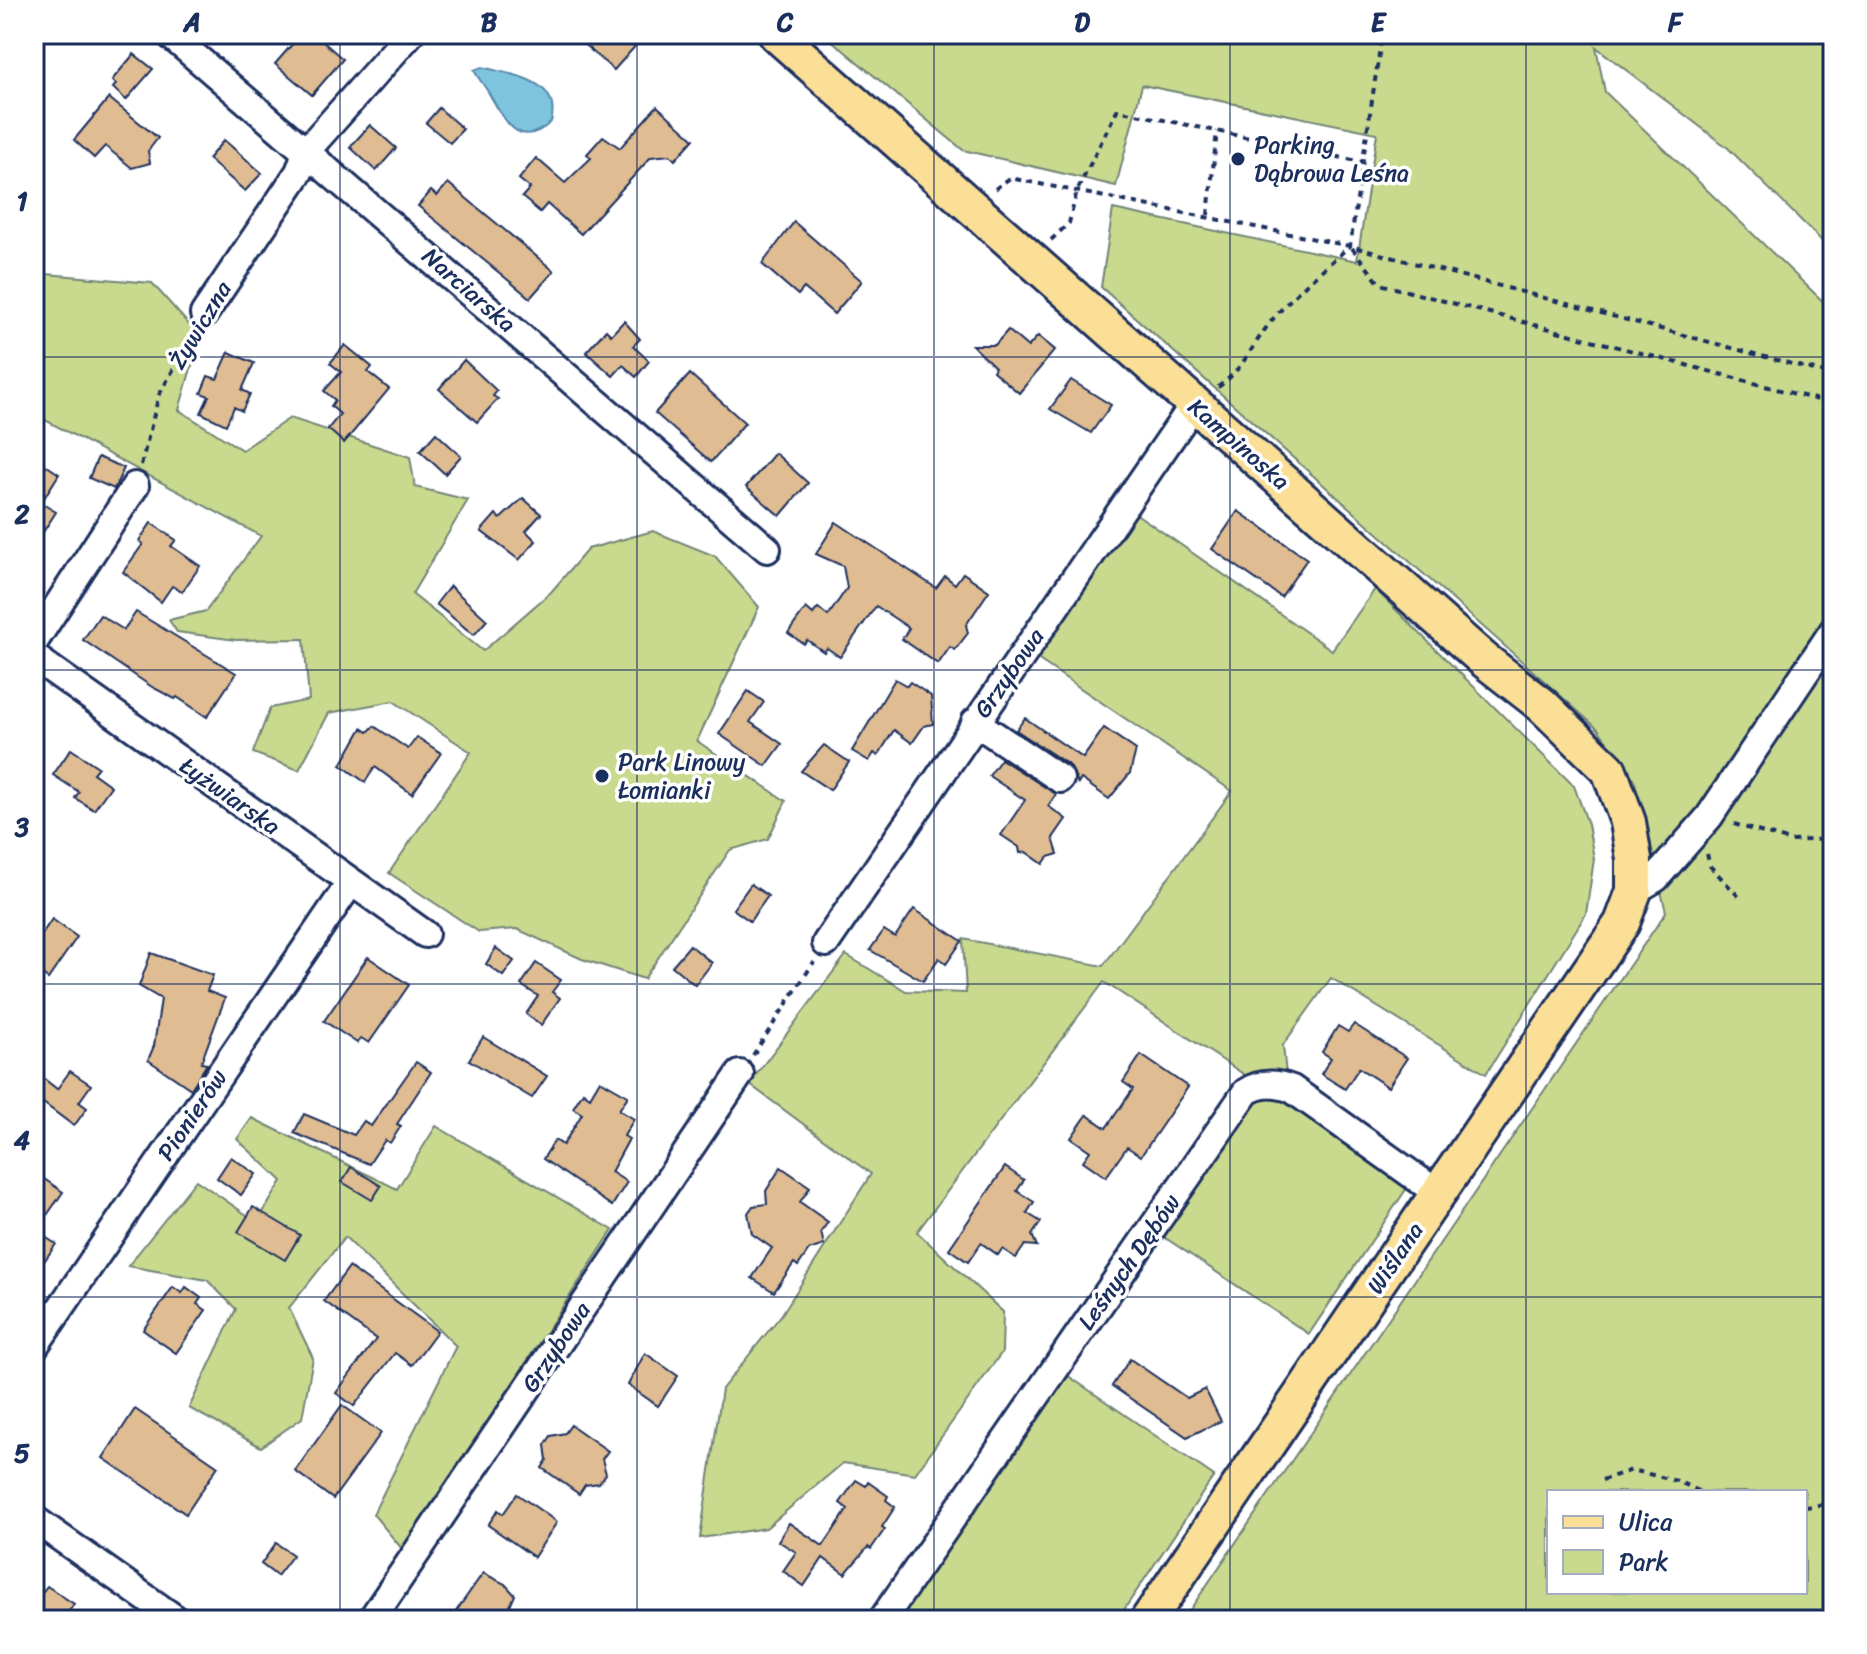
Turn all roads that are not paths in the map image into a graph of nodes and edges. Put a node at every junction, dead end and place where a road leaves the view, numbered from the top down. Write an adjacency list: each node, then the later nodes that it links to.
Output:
1 (169, 34): 4 (street, Narciarska)
2 (410, 34): 4 (street, Żywiczna)
3 (776, 34): 6 (main road, Kampinoska)
4 (307, 150): 5 (street, Żywiczna); 8 (street, Narciarska)
5 (204, 314)
6 (1194, 404): 12 (street, Grzybowa); 15 (main road, Kampinoska)
7 (135, 486): 10 (street)
8 (767, 549)
9 (1833, 631): 15 (street)
10 (34, 642)
11 (34, 657): 14 (street, Łyżwiarska)
12 (975, 722): 13 (street); 17 (street, Grzybowa)
13 (1060, 779)
14 (351, 882): 16 (street, Łyżwiarska); 20 (street, Pionierów)
15 (1634, 891): 19 (main road, Wiślana)
16 (425, 934)
17 (826, 943)
18 (740, 1074): 23 (street, Grzybowa)
19 (1439, 1194): 24 (street, Leśnych Dębów); 25 (main road, Wiślana)
20 (34, 1347)
21 (34, 1519): 22 (street)
22 (177, 1620)
23 (371, 1620)
24 (882, 1620)
25 (1148, 1620)

